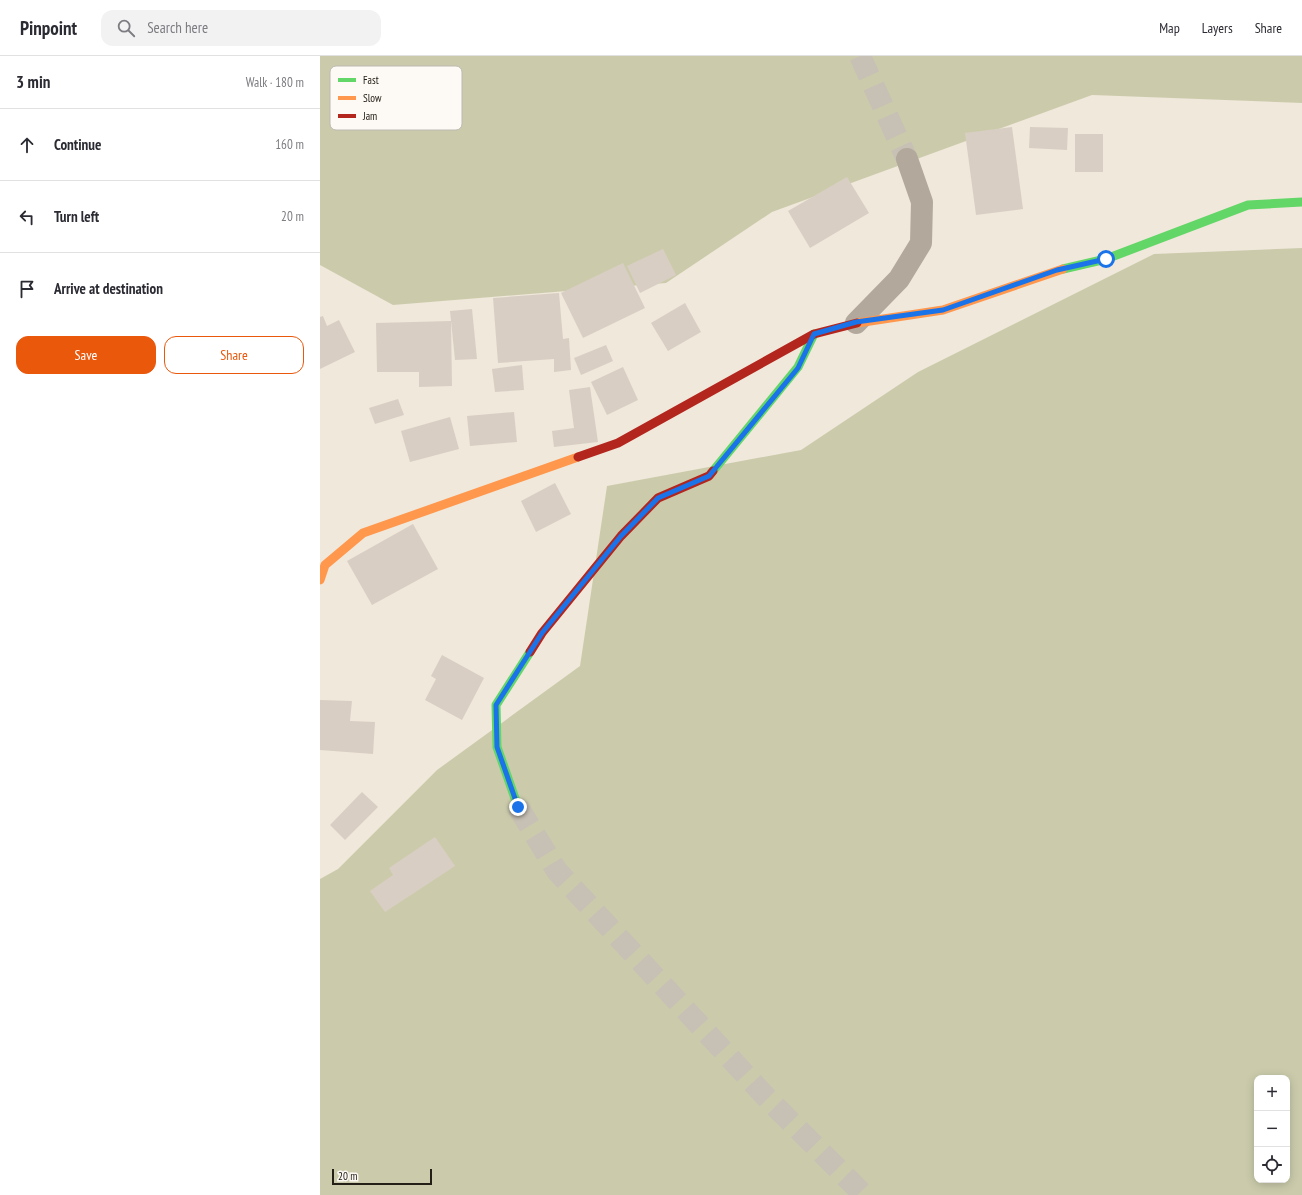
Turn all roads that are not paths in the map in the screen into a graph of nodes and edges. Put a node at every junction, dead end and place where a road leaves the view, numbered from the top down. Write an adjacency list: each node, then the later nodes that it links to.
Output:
1 (907, 159): 3 (street)
2 (1302, 202): 3 (street)
3 (856, 322): 4 (street)
4 (814, 334): 5 (street); 6 (street)
5 (320, 580)
6 (518, 807)

